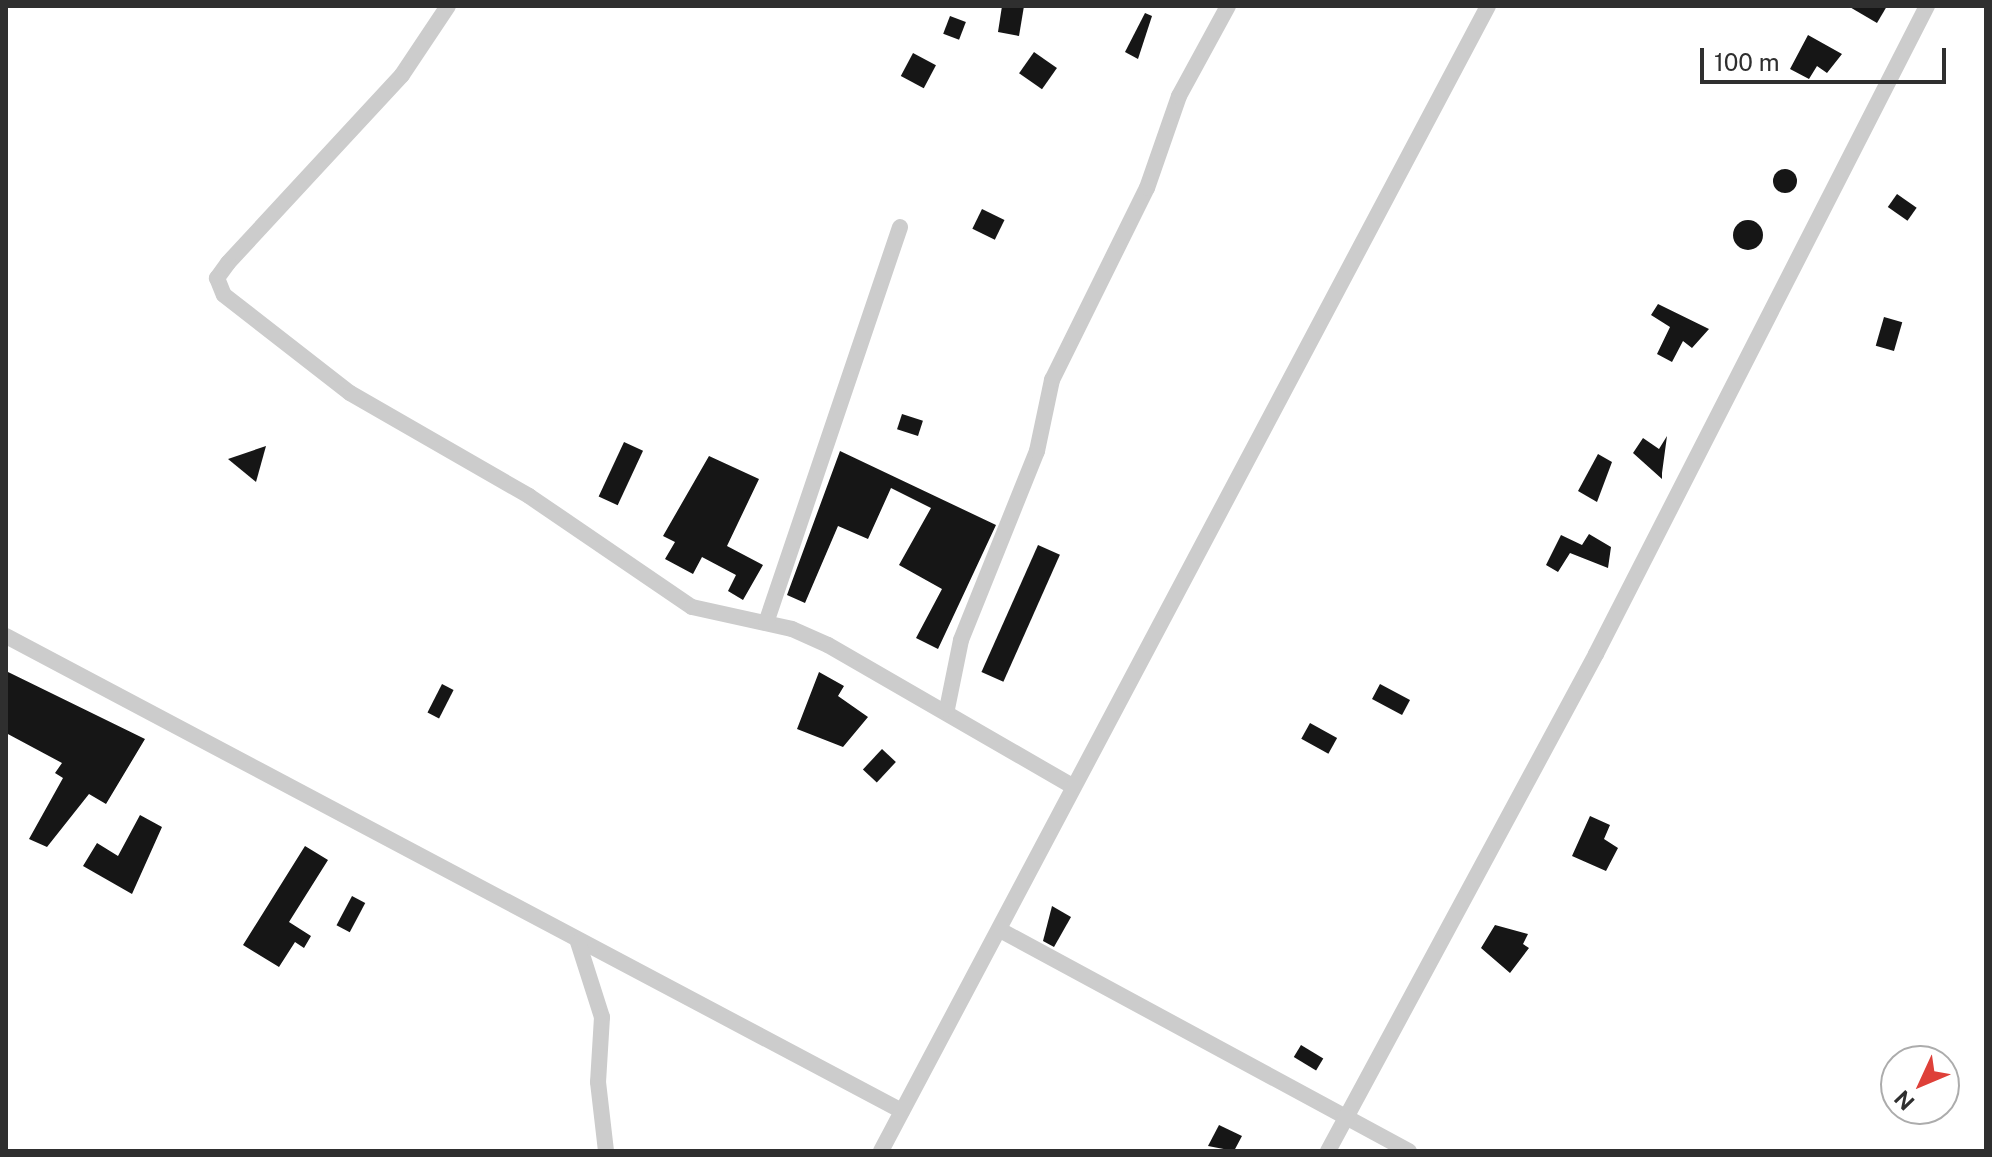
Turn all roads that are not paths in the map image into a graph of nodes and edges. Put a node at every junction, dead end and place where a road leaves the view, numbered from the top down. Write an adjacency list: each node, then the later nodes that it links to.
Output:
1 (448, 6): 6 (street)
2 (1228, 6): 8 (street)
3 (1488, 6): 9 (street)
4 (1927, 6): 13 (street)
5 (900, 227): 6 (street)
6 (766, 623): 8 (street)
7 (6, 636): 11 (street)
8 (947, 709): 9 (street)
9 (1072, 786): 10 (street)
10 (1000, 930): 12 (street); 13 (street)
11 (578, 942): 12 (street); 14 (street)
12 (902, 1111): 15 (street)
13 (1345, 1117): 16 (street); 17 (street)
14 (606, 1151)
15 (881, 1151)
16 (1328, 1151)
17 (1409, 1151)

